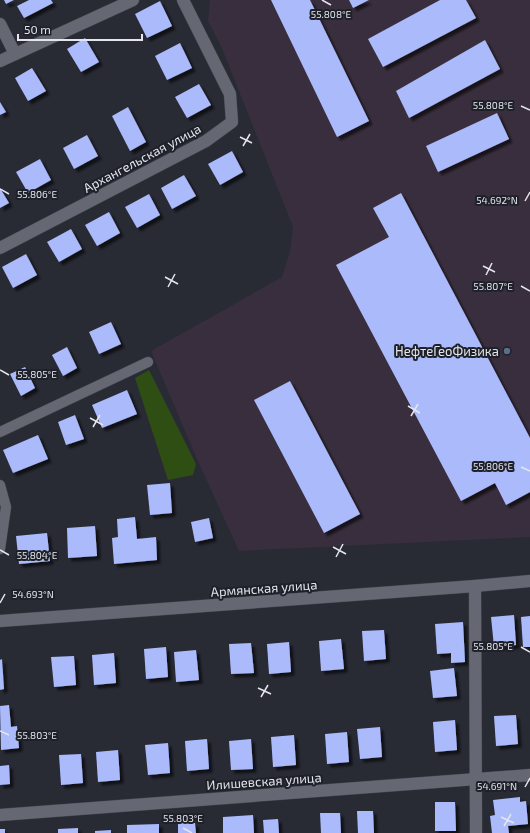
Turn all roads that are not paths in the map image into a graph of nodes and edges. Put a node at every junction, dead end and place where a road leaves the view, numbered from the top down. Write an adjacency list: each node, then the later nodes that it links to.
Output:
1 (133, 0): 4 (street)
2 (183, 0): 6 (street, Архангельская улица)
3 (0, 24): 4 (street)
4 (15, 54): 5 (street)
5 (0, 61)
6 (0, 248)
7 (148, 362): 8 (lane)
8 (0, 432)
9 (0, 485): 10 (lane)
10 (0, 549)
11 (530, 581): 12 (street, Армянская улица)
12 (475, 586): 13 (street, Армянская улица); 15 (street)
13 (0, 621)
14 (530, 775): 15 (street, Илишевская улица)
15 (476, 779): 16 (street, Илишевская улица); 17 (street)
16 (0, 815)
17 (476, 833)

